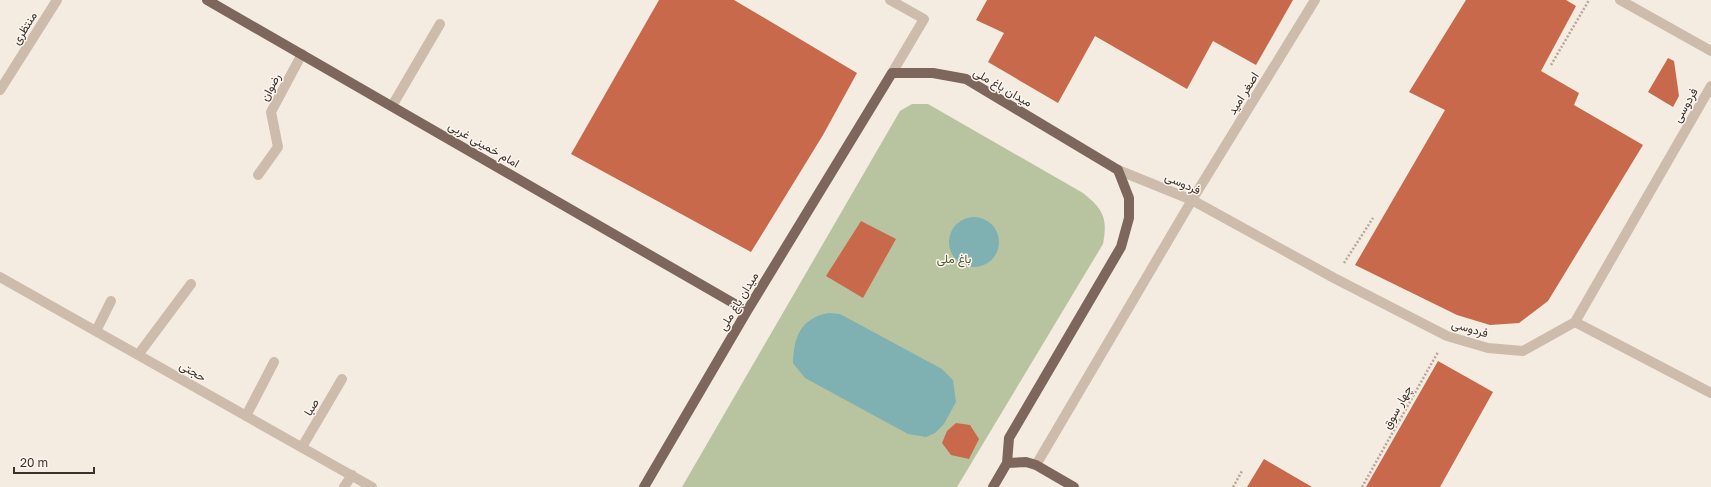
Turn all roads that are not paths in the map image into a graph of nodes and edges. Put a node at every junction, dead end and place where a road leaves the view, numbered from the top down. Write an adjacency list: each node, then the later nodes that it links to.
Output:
1 (57, 0): 11 (street, منتظری)
2 (207, 0): 8 (main road, امام خمینی غربی)
3 (890, 0): 9 (street)
4 (1315, 0): 15 (street, اصغر امید)
5 (1620, 0): 7 (street)
6 (440, 24): 12 (street)
7 (1711, 51)
8 (302, 54): 12 (main road, امام خمینی غربی); 14 (street, رضوان)
9 (892, 73): 13 (main road, میدان باغ ملی); 19 (main road, میدان باغ ملی)
10 (1711, 86): 20 (street, فردوسی)
11 (0, 90)
12 (392, 106): 19 (main road, امام خمینی غربی)
13 (1118, 170): 15 (street, فردوسی); 28 (main road)
14 (258, 175)
15 (1192, 200): 20 (street, فردوسی); 29 (street, اصغر امید)
16 (0, 277): 21 (street, حجتی)
17 (191, 284): 22 (street)
18 (111, 301): 21 (street)
19 (747, 311): 33 (main road, میدان باغ ملی)
20 (1575, 322): 25 (street)
21 (96, 331): 22 (street, حجتی)
22 (138, 355): 26 (street, حجتی)
23 (274, 362): 26 (street)
24 (342, 379): 27 (street, صبا)
25 (1711, 393)
26 (246, 416): 27 (street, حجتی)
27 (302, 447): 30 (street, حجتی)
28 (1007, 463): 29 (main road); 34 (main road)
29 (1036, 465): 35 (main road)
30 (352, 475): 31 (street); 32 (street, حجتی)
31 (344, 487)
32 (372, 487)
33 (644, 487)
34 (993, 487)
35 (1074, 487)

